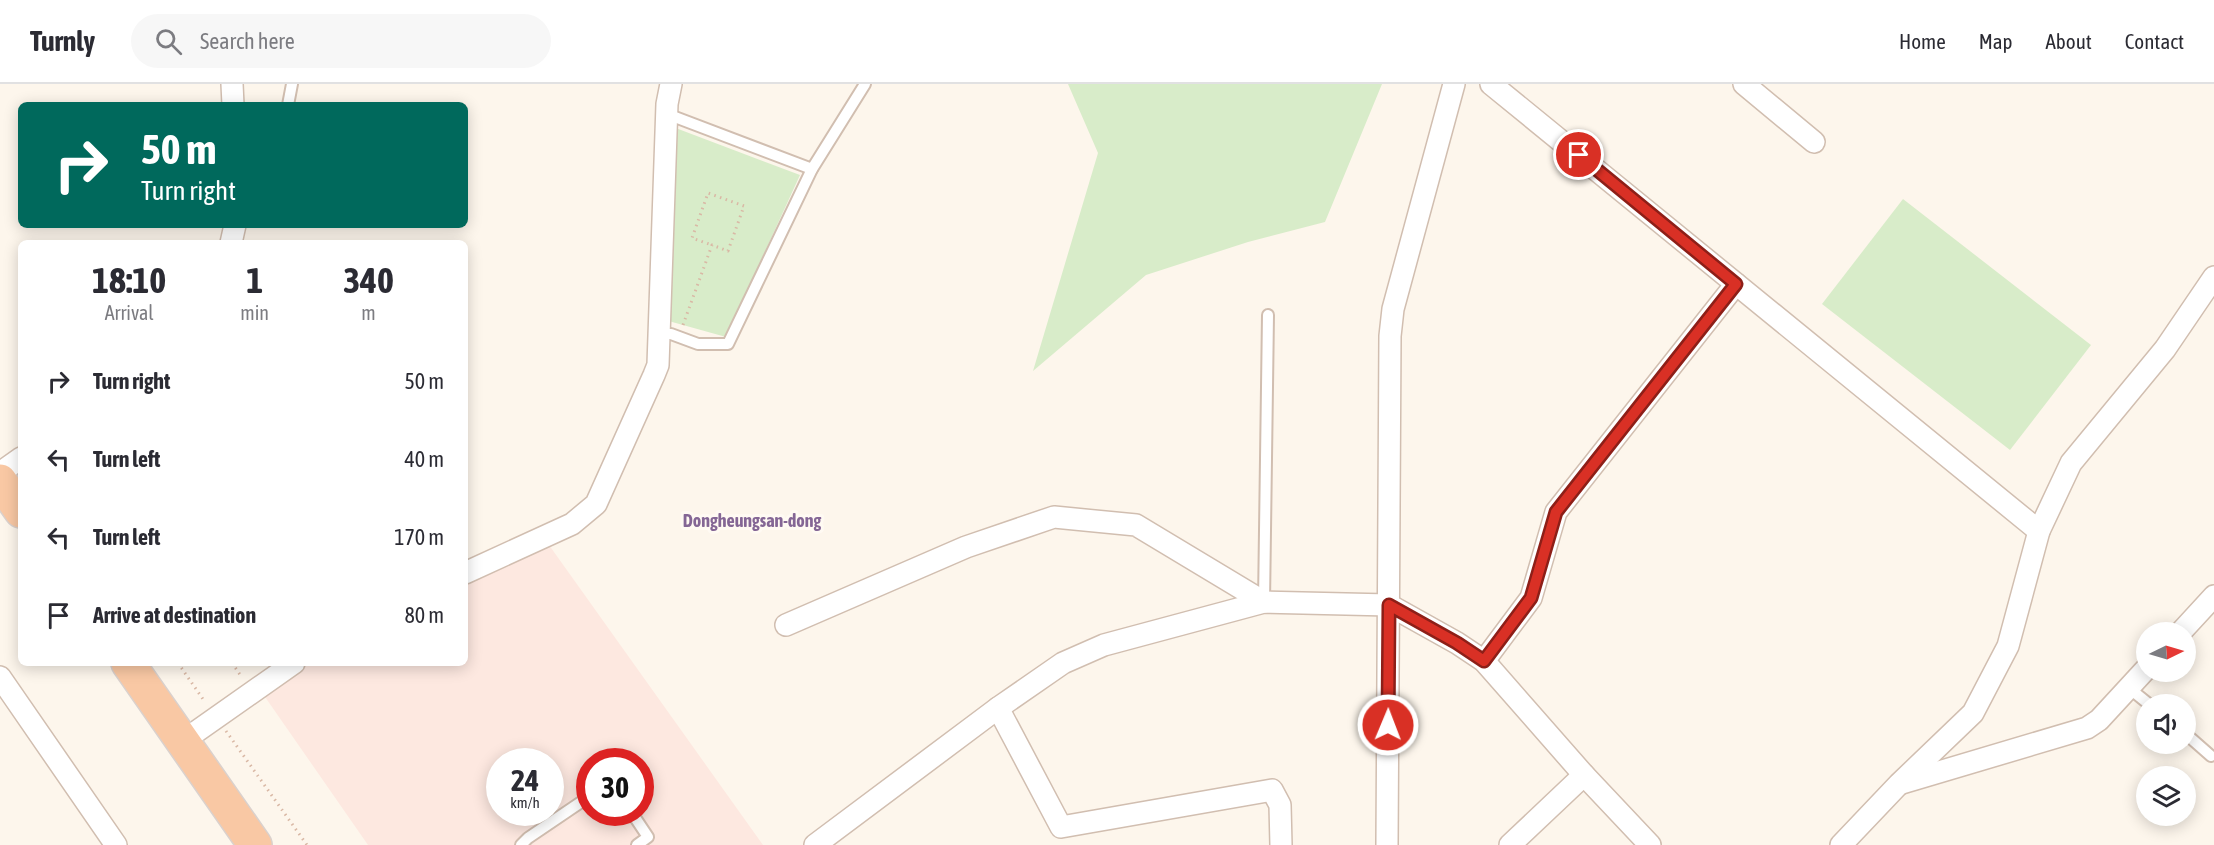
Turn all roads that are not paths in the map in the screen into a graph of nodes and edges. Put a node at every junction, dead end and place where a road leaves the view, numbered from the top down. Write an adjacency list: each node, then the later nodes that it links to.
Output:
1 (232, 84): 8 (street)
2 (292, 84): 9 (lane)
3 (671, 84): 10 (street)
4 (865, 84): 12 (lane)
5 (1454, 84): 24 (street)
6 (1491, 84): 13 (street)
7 (1744, 84): 11 (street)
8 (233, 102)
9 (289, 102)
10 (667, 114): 12 (lane); 16 (street)
11 (1814, 142)
12 (812, 170): 16 (lane)
13 (1736, 284): 21 (street); 28 (street)
14 (2211, 291): 21 (street)
15 (1268, 315): 23 (lane)
16 (669, 335): 22 (street)
17 (18, 460): 18 (street)
18 (0, 473)
19 (0, 481): 20 (highway)
20 (18, 507)
21 (2039, 531): 40 (street)
22 (468, 572)
23 (1264, 602): 24 (street); 27 (street); 35 (street)
24 (1389, 605): 28 (street); 49 (street)
25 (2210, 606): 26 (street)
26 (2192, 622)
27 (786, 625)
28 (1484, 661): 39 (street)
29 (130, 666): 36 (highway)
30 (290, 666): 36 (street)
31 (0, 677): 43 (street)
32 (2136, 680): 33 (street)
33 (2128, 688): 34 (lane); 40 (street)
34 (2136, 694)
35 (998, 708): 47 (street); 48 (street)
36 (183, 741): 44 (highway)
37 (2196, 743): 38 (lane)
38 (2211, 756)
39 (1584, 775): 50 (street); 51 (street)
40 (1899, 784): 52 (street)
41 (576, 805): 45 (lane)
42 (641, 826): 46 (lane)
43 (116, 845)
44 (255, 845)
45 (521, 845)
46 (637, 845)
47 (815, 845)
48 (1281, 845)
49 (1387, 845)
50 (1510, 845)
51 (1650, 845)
52 (1841, 845)

